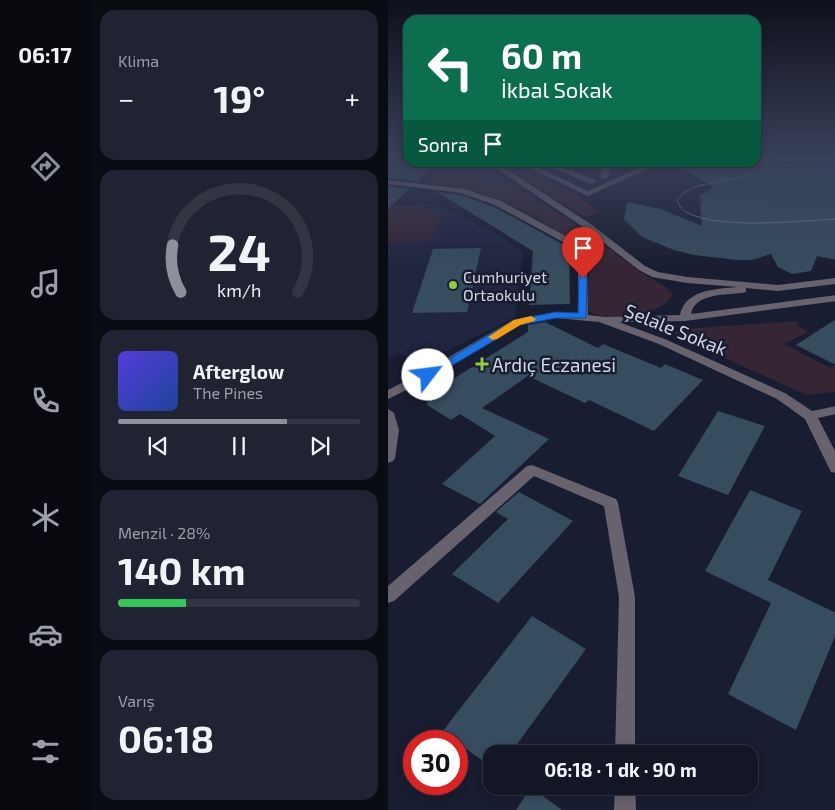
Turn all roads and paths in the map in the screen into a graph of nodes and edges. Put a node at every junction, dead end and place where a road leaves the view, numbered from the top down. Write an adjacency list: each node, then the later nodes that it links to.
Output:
1 (470, 194): 6 (street)
2 (539, 194): 4 (street)
3 (836, 281): 4 (street)
4 (778, 288): 7 (street)
5 (836, 298): 7 (street)
6 (583, 316): 8 (street, Şelale Sokak); 9 (street, Şelale Sokak)
7 (685, 318): 8 (street)
8 (601, 319): 12 (street, Şelale Sokak)
9 (388, 396)
10 (836, 410): 12 (street)
11 (388, 413): 13 (street)
12 (810, 416): 14 (street, Şelale Sokak)
13 (388, 458)
14 (836, 468)
15 (388, 596): 16 (street)
16 (625, 745)
17 (625, 795): 18 (street)
18 (625, 810)

